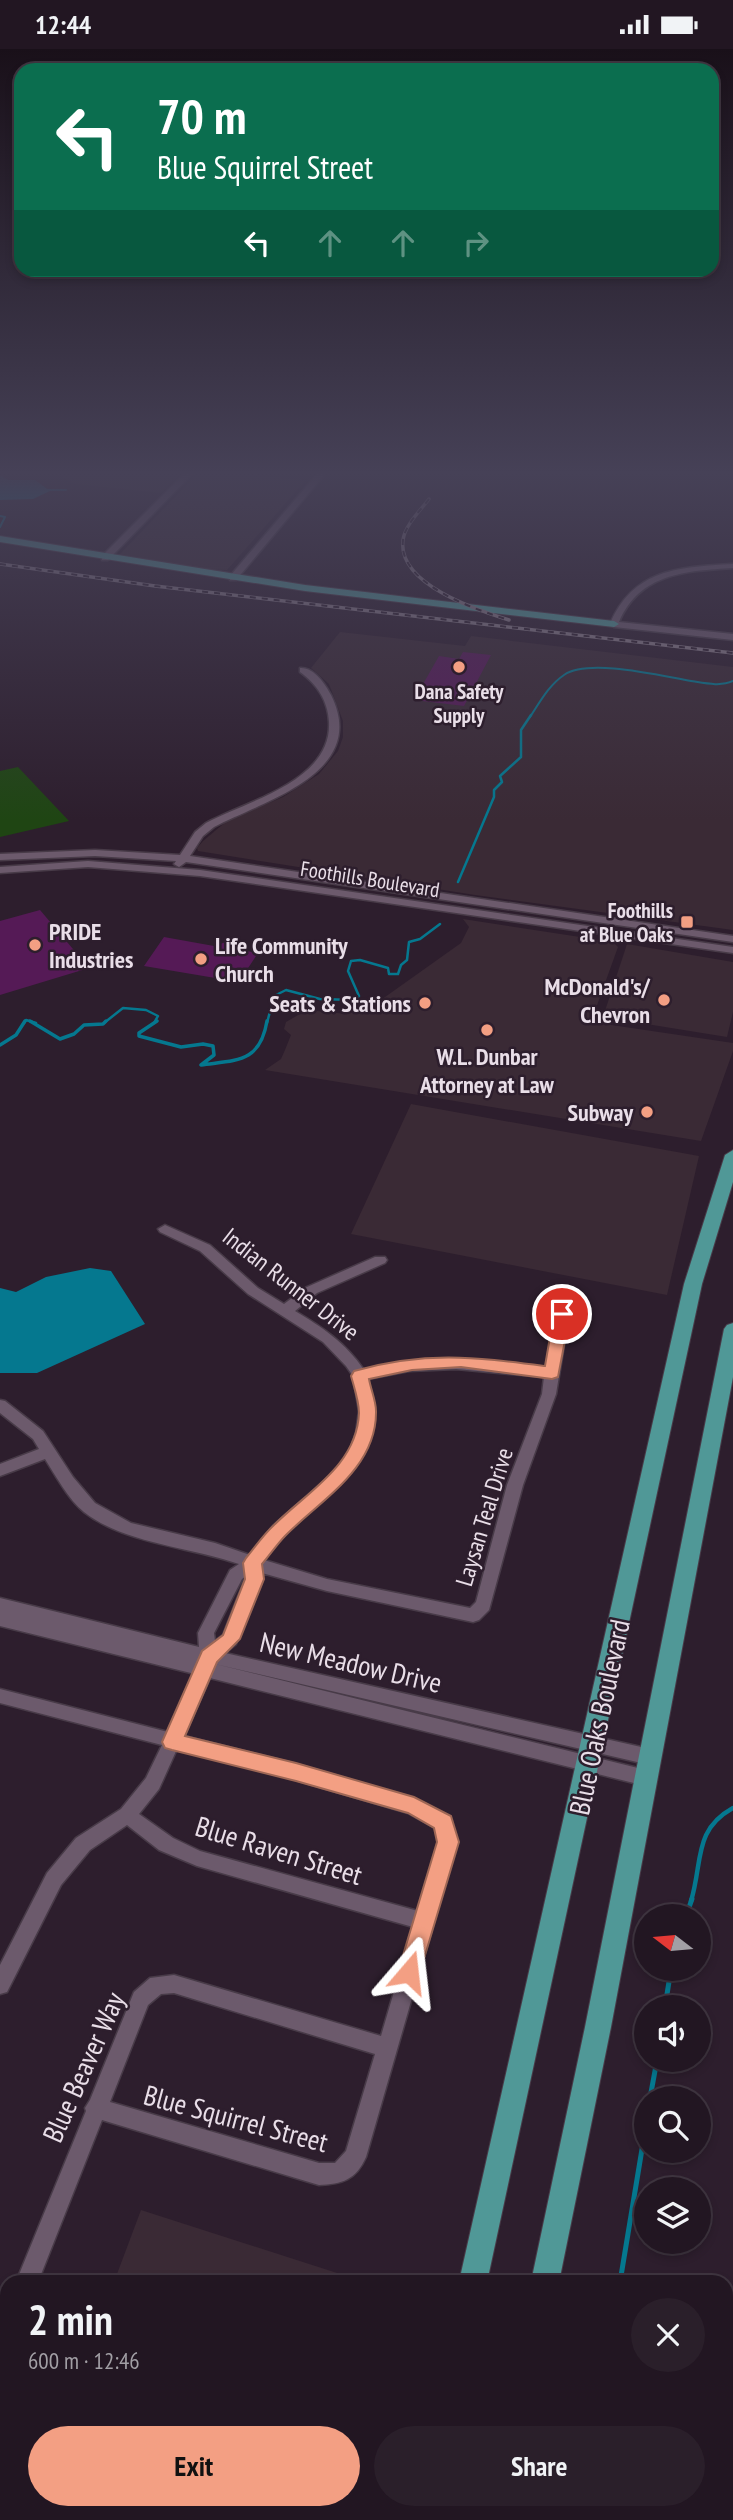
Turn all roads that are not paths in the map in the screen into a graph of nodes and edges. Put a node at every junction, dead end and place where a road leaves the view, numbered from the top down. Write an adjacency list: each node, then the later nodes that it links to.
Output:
1 (327, 589): 3 (main road)
2 (637, 589): 3 (street)
3 (614, 624): 4 (street)
4 (733, 638)
5 (303, 670): 7 (street)
6 (0, 857): 7 (street, Foothills Boulevard)
7 (183, 859): 9 (street); 10 (street, Foothills Boulevard)
8 (0, 870): 9 (street, Foothills Boulevard)
9 (175, 870): 11 (street, Foothills Boulevard)
10 (733, 939)
11 (733, 950)
12 (733, 1155): 31 (main road, Blue Oaks Boulevard)
13 (165, 1229): 16 (street, Indian Runner Drive)
14 (380, 1260): 16 (street)
15 (561, 1299): 18 (street)
16 (285, 1311): 19 (street, Indian Runner Drive)
17 (733, 1329): 32 (main road)
18 (552, 1373): 19 (street); 23 (street, Laysan Teal Drive)
19 (360, 1376): 23 (street, Indian Runner Drive)
20 (0, 1405): 21 (street)
21 (49, 1451): 22 (street); 23 (street)
22 (0, 1470)
23 (253, 1563): 24 (street, Indian Runner Drive); 26 (street, Indian Runner Drive)
24 (222, 1599): 26 (street); 28 (street, Indian Runner Drive)
25 (0, 1605): 28 (street, New Meadow Drive)
26 (244, 1605): 28 (street, Indian Runner Drive)
27 (0, 1619): 28 (street, New Meadow Drive)
28 (207, 1663): 30 (street); 31 (street, New Meadow Drive)
29 (0, 1696): 30 (street, Blue Squirrel Street)
30 (172, 1742): 33 (street); 34 (street, Blue Squirrel Street)
31 (591, 1754): 32 (street, New Meadow Drive); 40 (main road, Blue Oaks Boulevard)
32 (648, 1768): 41 (main road)
33 (127, 1815): 34 (street, Blue Raven Street); 35 (street)
34 (424, 1921): 37 (street, Blue Squirrel Street)
35 (6, 1958): 36 (street)
36 (0, 1985)
37 (387, 2048): 38 (street, Blue Beaver Way); 38 (street, Blue Squirrel Street)
38 (95, 2108): 39 (street, Blue Beaver Way)
39 (30, 2275)
40 (476, 2275)
41 (546, 2275)

